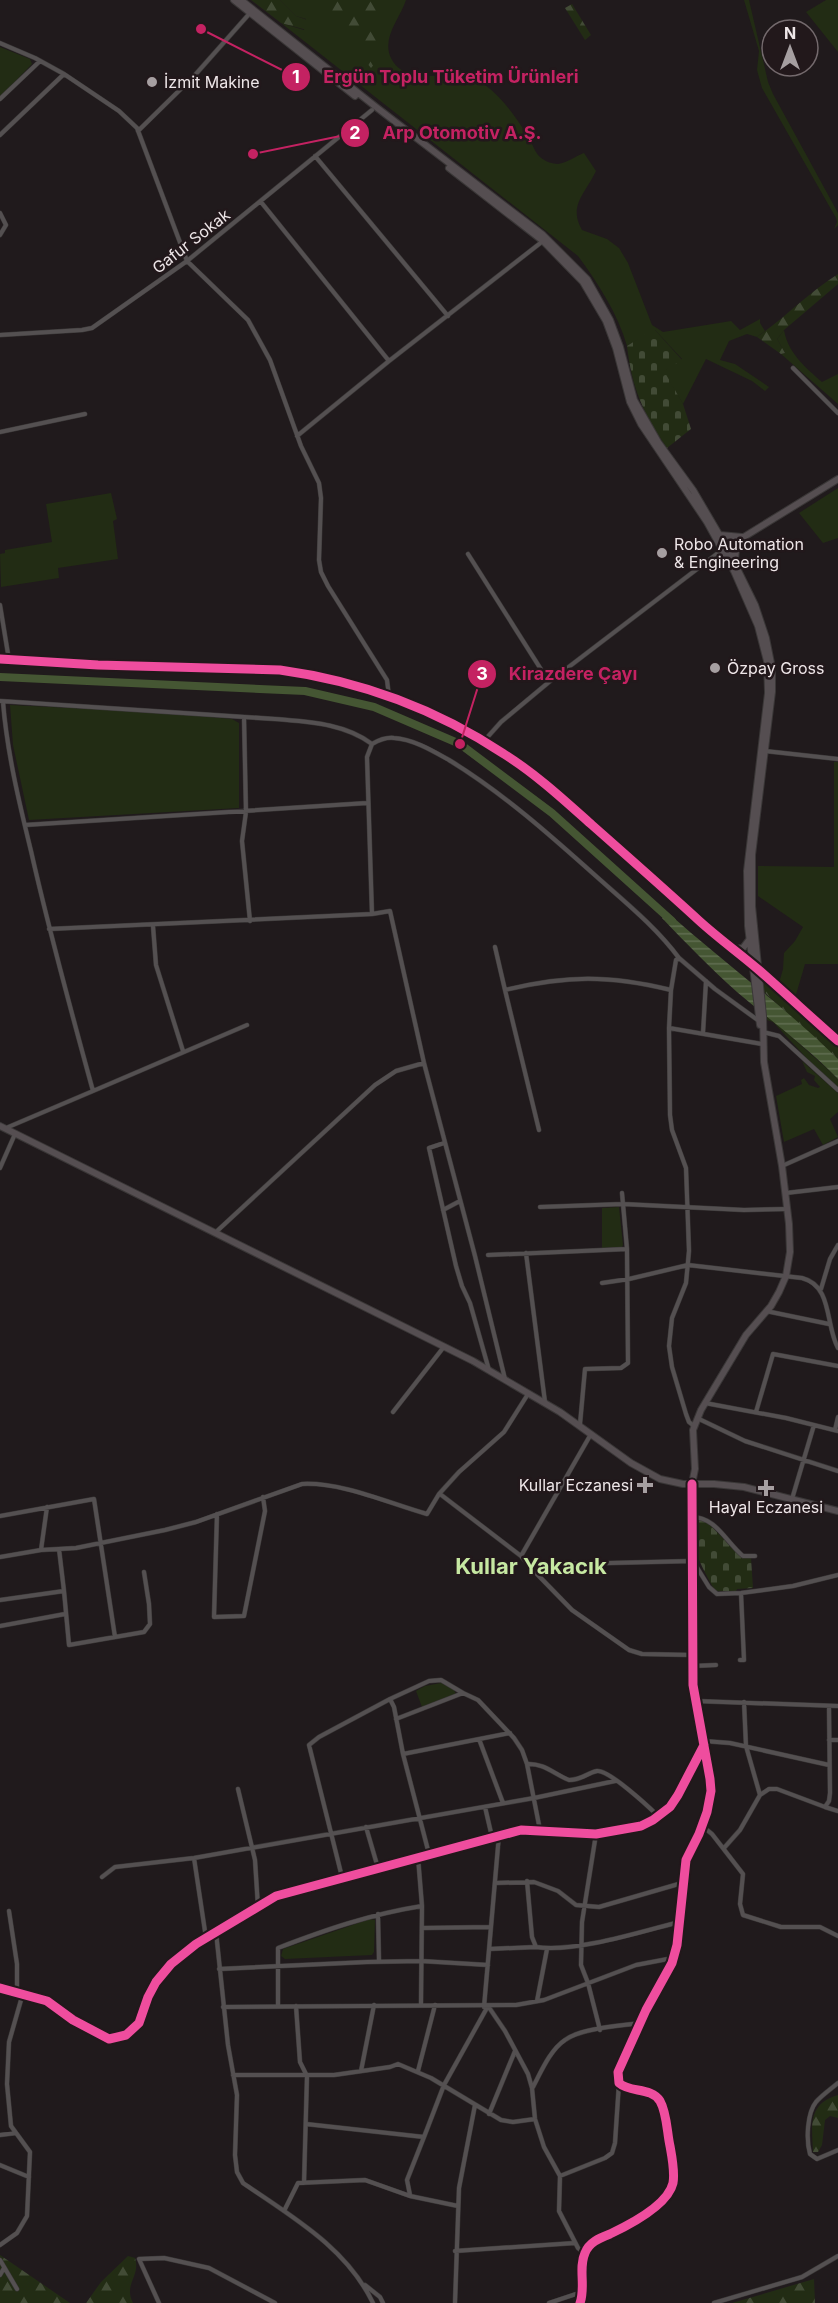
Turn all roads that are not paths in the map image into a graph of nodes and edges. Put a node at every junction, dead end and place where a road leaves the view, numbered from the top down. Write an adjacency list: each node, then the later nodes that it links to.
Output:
1 (234, 0): 3 (main road)
2 (241, 0): 26 (main road)
3 (250, 13): 8 (main road); 9 (street)
4 (0, 43): 5 (street)
5 (40, 61): 6 (street); 7 (street)
6 (64, 75): 9 (street); 10 (street)
7 (0, 99)
8 (372, 110): 11 (street, Gafur Sokak); 15 (main road)
9 (138, 131): 16 (street)
10 (0, 135)
11 (315, 156): 12 (street, Gafur Sokak); 17 (street)
12 (261, 202): 16 (street, Gafur Sokak); 19 (street)
13 (0, 213): 14 (street)
14 (0, 235)
15 (543, 241): 17 (street); 28 (main road)
16 (188, 261): 18 (street, Gafur Sokak); 24 (street)
17 (448, 316): 19 (street)
18 (0, 335)
19 (389, 361): 24 (street)
20 (793, 368): 21 (street)
21 (838, 413)
22 (85, 414): 23 (street)
23 (0, 432)
24 (297, 436): 35 (street)
25 (838, 479): 27 (main road)
26 (720, 535): 27 (main road); 28 (main road)
27 (745, 537): 28 (main road); 30 (main road)
28 (725, 549): 30 (main road); 34 (street); 40 (main road)
29 (468, 554): 34 (street)
30 (735, 563): 40 (main road)
31 (0, 605): 33 (street)
32 (0, 659): 33 (street)
33 (9, 660): 35 (street)
34 (549, 682): 38 (street)
35 (389, 696): 38 (street)
36 (2, 701): 37 (street); 44 (street)
37 (244, 717): 39 (street); 43 (street)
38 (483, 741): 51 (street)
39 (372, 744): 42 (street); 52 (street)
40 (763, 751): 41 (street); 49 (main road); 53 (main road)
41 (838, 759)
42 (368, 803): 43 (street); 45 (street)
43 (246, 812): 44 (street); 46 (street)
44 (25, 825): 48 (street)
45 (372, 914): 46 (street); 65 (street)
46 (250, 921): 47 (street)
47 (153, 926): 48 (street); 64 (street)
48 (49, 929): 67 (street)
49 (749, 939): 51 (main road); 53 (main road)
50 (495, 947): 55 (street)
51 (731, 950): 53 (street)
52 (679, 958): 54 (street); 56 (street)
53 (757, 972): 57 (main road); 62 (street)
54 (706, 981): 57 (street); 61 (street)
55 (505, 990): 56 (street); 69 (street)
56 (671, 990): 59 (street)
57 (760, 1017): 60 (main road)
58 (247, 1025): 64 (street)
59 (669, 1028): 61 (street); 81 (street)
60 (762, 1032): 63 (main road); 66 (street)
61 (703, 1033): 63 (street)
62 (838, 1041)
63 (762, 1044): 73 (main road)
64 (183, 1051): 67 (street)
65 (423, 1063): 72 (street); 84 (street)
66 (838, 1090)
67 (93, 1091): 68 (street)
68 (2, 1127): 70 (main road)
69 (538, 1130)
70 (15, 1133): 74 (street); 84 (main road)
71 (838, 1141): 73 (street)
72 (444, 1143): 78 (street); 83 (street)
73 (782, 1166): 77 (main road)
74 (0, 1168)
75 (838, 1187): 77 (street)
76 (622, 1193): 79 (street)
77 (785, 1193): 82 (main road)
78 (460, 1201): 83 (street); 102 (street)
79 (623, 1204): 80 (street); 81 (street); 86 (street)
80 (540, 1207)
81 (688, 1208): 82 (street); 91 (street)
82 (787, 1209): 92 (main road)
83 (443, 1210): 101 (street)
84 (216, 1232): 98 (main road)
85 (838, 1245): 88 (street)
86 (627, 1249): 87 (street); 93 (street)
87 (526, 1253): 89 (street); 104 (street)
88 (833, 1254): 90 (street); 95 (street)
89 (488, 1255)
90 (838, 1258)
91 (688, 1265): 92 (street); 93 (street); 112 (street)
92 (786, 1276): 95 (street); 96 (main road)
93 (629, 1279): 94 (street); 110 (street)
94 (603, 1282)
95 (821, 1290): 97 (street)
96 (766, 1311): 97 (street); 105 (main road)
97 (829, 1324): 99 (street)
98 (443, 1348): 101 (main road); 106 (street)
99 (838, 1348)
100 (838, 1366): 107 (street)
101 (489, 1371): 102 (main road)
102 (505, 1380): 103 (main road)
103 (529, 1393): 104 (main road); 118 (street)
104 (545, 1402): 110 (main road)
105 (705, 1403): 107 (street); 109 (main road)
106 (393, 1412)
107 (756, 1412): 111 (street)
108 (838, 1417): 113 (street)
109 (697, 1418): 112 (main road); 115 (street)
110 (580, 1425): 114 (main road)
111 (814, 1425): 113 (street); 115 (street)
112 (694, 1426): 117 (main road)
113 (837, 1430)
114 (592, 1433): 117 (main road); 129 (street)
115 (803, 1461): 116 (street); 120 (street)
116 (838, 1471)
117 (692, 1484): 120 (main road); 125 (main road)
118 (439, 1494): 119 (street); 129 (street)
119 (263, 1497): 123 (street); 123 (street)
120 (792, 1499): 122 (main road)
121 (47, 1508): 124 (street); 126 (street); 127 (street)
122 (838, 1512)
123 (217, 1514): 126 (street)
124 (0, 1516)
125 (692, 1517): 130 (street); 132 (main road)
126 (102, 1543): 128 (street); 141 (street)
127 (41, 1550): 128 (street); 131 (street)
128 (59, 1550): 136 (street)
129 (521, 1556): 133 (street)
130 (755, 1556)
131 (0, 1557)
132 (692, 1560): 133 (street); 137 (street); 142 (main road)
133 (528, 1565): 142 (street)
134 (144, 1572): 141 (street)
135 (838, 1575): 137 (street)
136 (64, 1591): 138 (street); 139 (street)
137 (741, 1593): 143 (street)
138 (0, 1600)
139 (65, 1614): 140 (street); 141 (street)
140 (0, 1626)
141 (115, 1637)
142 (693, 1655): 145 (main road)
143 (740, 1660)
144 (716, 1665): 145 (street)
145 (693, 1666): 148 (main road)
146 (464, 1694): 147 (street); 152 (street); 153 (street)
147 (390, 1699): 152 (street); 175 (street)
148 (695, 1701): 149 (street); 157 (main road)
149 (744, 1702): 150 (street); 158 (street)
150 (829, 1706): 151 (street); 155 (street)
151 (838, 1706)
152 (396, 1719): 159 (street)
153 (510, 1733): 154 (street); 160 (street)
154 (479, 1739): 159 (street); 166 (street)
155 (829, 1740): 156 (street); 161 (street)
156 (838, 1740)
157 (703, 1743): 158 (street); 170 (street); 172 (main road)
158 (746, 1746): 161 (street); 164 (street)
159 (403, 1754): 171 (street)
160 (527, 1764): 162 (street); 165 (street)
161 (829, 1765): 168 (street)
162 (615, 1780): 165 (street); 170 (street)
163 (238, 1789): 179 (street)
164 (760, 1796): 168 (street); 180 (street)
165 (534, 1798): 166 (street); 174 (street)
166 (503, 1803): 167 (street)
167 (485, 1807): 171 (street); 178 (street)
168 (825, 1807): 169 (street)
169 (838, 1811)
170 (658, 1816): 176 (street)
171 (420, 1818): 173 (street); 181 (street)
172 (702, 1826): 180 (street); 189 (main road)
173 (366, 1827): 175 (street); 184 (street)
174 (540, 1830): 176 (street); 177 (street)
175 (331, 1834): 179 (street); 186 (street)
176 (596, 1834): 192 (street)
177 (499, 1835): 178 (street); 188 (street)
178 (492, 1836): 181 (street)
179 (251, 1848): 183 (street); 191 (street)
180 (724, 1848): 199 (street)
181 (429, 1854): 182 (street)
182 (418, 1857): 184 (street); 190 (street)
183 (194, 1858): 185 (street); 200 (street)
184 (378, 1868): 186 (street)
185 (102, 1876)
186 (342, 1877): 191 (street)
187 (527, 1881): 188 (street); 192 (street); 202 (street)
188 (495, 1883): 196 (street)
189 (682, 1883): 192 (street); 195 (main road)
190 (422, 1906): 194 (street); 197 (street)
191 (258, 1907): 198 (street)
192 (586, 1907): 201 (street)
193 (9, 1911): 213 (street)
194 (378, 1914): 206 (street); 209 (street)
195 (679, 1922): 201 (street); 205 (main road)
196 (491, 1927): 197 (street); 203 (street)
197 (422, 1928): 207 (street)
198 (216, 1932): 200 (street); 210 (street)
199 (838, 1936)
200 (206, 1938): 214 (street)
201 (582, 1944): 204 (street); 211 (street)
202 (536, 1947): 203 (street); 204 (street)
203 (489, 1949): 208 (street)
204 (547, 1949): 215 (street)
205 (674, 1958): 211 (street); 223 (main road)
206 (379, 1961): 207 (street); 209 (street)
207 (421, 1961): 208 (street); 217 (street)
208 (488, 1965): 221 (street)
209 (277, 1966): 210 (street); 219 (street)
210 (219, 1969): 222 (street)
211 (588, 1983): 215 (street); 224 (street)
212 (0, 1988): 213 (street)
213 (17, 1991): 214 (street)
214 (22, 1993): 238 (street)
215 (537, 2001): 221 (street)
216 (374, 2004): 217 (street); 220 (street); 226 (street)
217 (421, 2004): 218 (street)
218 (435, 2005): 221 (street); 227 (street)
219 (278, 2006): 220 (street); 222 (street)
220 (296, 2006): 229 (street)
221 (486, 2006): 225 (street); 232 (street)
222 (223, 2007): 228 (street)
223 (640, 2023): 224 (street); 230 (main road)
224 (600, 2030): 233 (street)
225 (515, 2050): 233 (street); 235 (street)
226 (361, 2071): 227 (street); 229 (street)
227 (418, 2071): 232 (street)
228 (233, 2075): 229 (street); 248 (street)
229 (307, 2076): 237 (street)
230 (619, 2083): 243 (street); 252 (main road)
231 (838, 2083): 241 (street)
232 (444, 2085): 234 (street); 240 (street)
233 (532, 2088): 236 (street)
234 (475, 2105): 235 (street); 247 (street)
235 (489, 2114): 236 (street)
236 (535, 2119): 243 (street)
237 (306, 2124): 240 (street); 245 (street)
238 (16, 2133): 239 (street); 244 (street)
239 (0, 2135)
240 (424, 2137): 246 (street)
241 (838, 2150)
242 (0, 2165): 244 (street)
243 (560, 2176): 249 (street)
244 (29, 2177): 250 (street)
245 (304, 2183): 246 (street); 248 (street)
246 (410, 2196): 247 (street)
247 (458, 2206): 251 (street)
248 (284, 2211): 257 (street)
249 (575, 2243): 251 (street); 252 (street)
250 (0, 2245)
251 (455, 2251): 264 (street)
252 (584, 2253): 259 (main road)
253 (838, 2256): 267 (street)
254 (0, 2260): 255 (street)
255 (5, 2267): 256 (street); 258 (street)
256 (0, 2275)
257 (362, 2283): 262 (street); 263 (street)
258 (17, 2289)
259 (583, 2292): 265 (street); 266 (main road)
260 (159, 2303): 261 (street)
261 (275, 2303)
262 (373, 2303)
263 (383, 2303)
264 (455, 2303)
265 (549, 2303)
266 (580, 2303)
267 (714, 2303)

